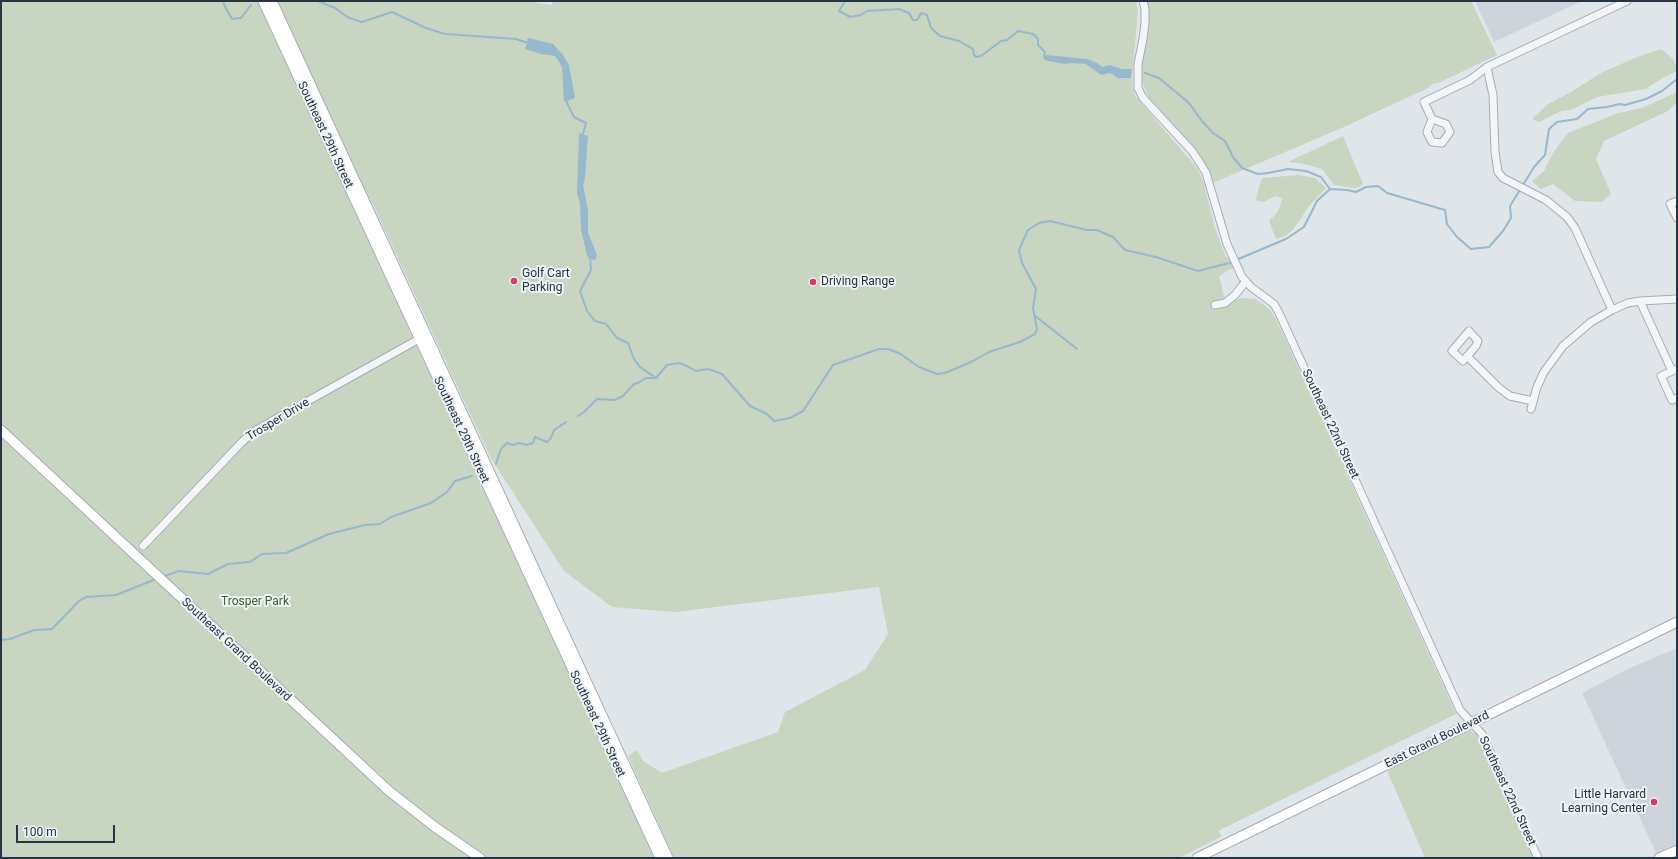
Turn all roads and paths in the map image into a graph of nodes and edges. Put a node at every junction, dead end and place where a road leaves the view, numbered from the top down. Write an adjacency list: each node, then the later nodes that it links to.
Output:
1 (263, 1): 14 (main road, Southeast 29th Street)
2 (272, 1): 14 (main road, Southeast 29th Street)
3 (1143, 1): 9 (street, Southeast 22nd Street)
4 (1626, 1): 5 (street)
5 (1487, 67): 6 (street); 13 (street)
6 (1432, 119)
7 (1677, 201): 8 (street)
8 (1677, 218)
9 (1246, 281): 12 (street); 24 (street, Southeast 22nd Street)
10 (1677, 299): 11 (street)
11 (1640, 301): 13 (street); 16 (street)
12 (1215, 306)
13 (1612, 310): 18 (street)
14 (423, 337): 21 (street, Trosper Drive); 23 (main road, Southeast 29th Street)
15 (1467, 356): 18 (street)
16 (1674, 370): 17 (street)
17 (1677, 398)
18 (1533, 401): 19 (street)
19 (1531, 409)
20 (1, 430): 26 (main road, Southeast Grand Boulevard)
21 (143, 546)
22 (1677, 622): 24 (main road, East Grand Boulevard)
23 (566, 648): 27 (main road, Southeast 29th Street); 28 (main road, Southeast 29th Street)
24 (1470, 723): 29 (main road, East Grand Boulevard); 30 (street, Southeast 22nd Street)
25 (1677, 850): 31 (main road)
26 (480, 858)
27 (660, 858)
28 (668, 858)
29 (1196, 858)
30 (1538, 858)
31 (1659, 858)

